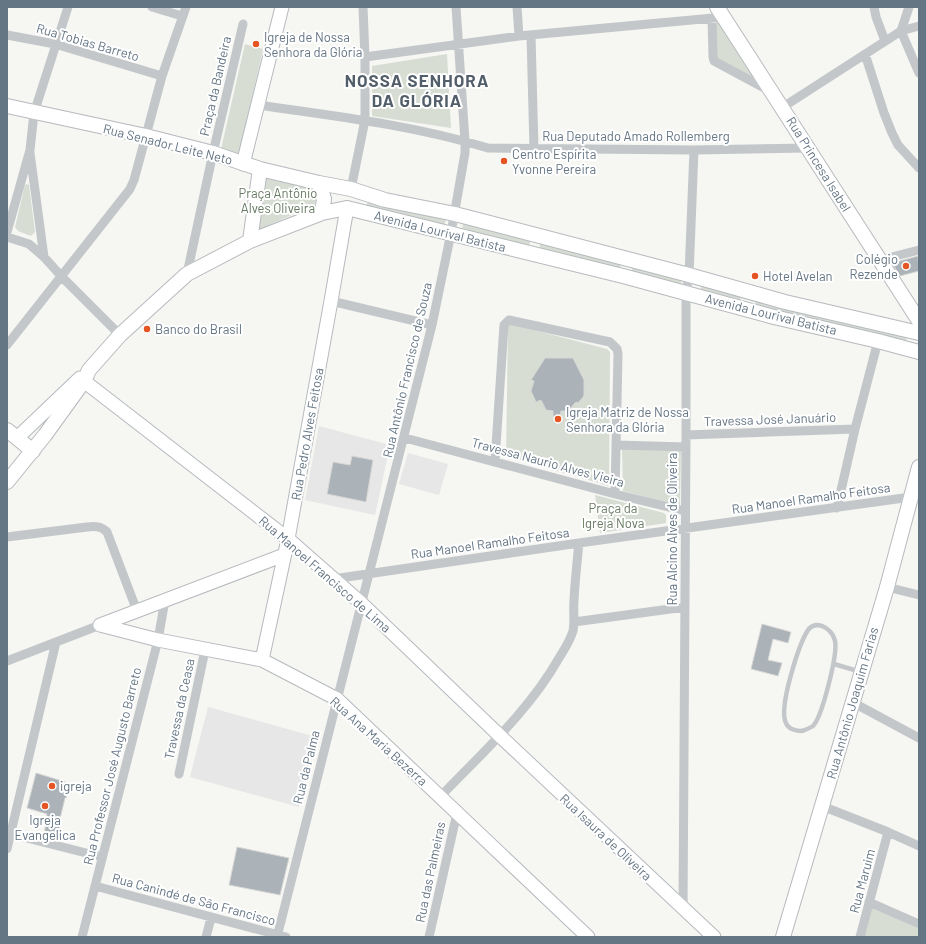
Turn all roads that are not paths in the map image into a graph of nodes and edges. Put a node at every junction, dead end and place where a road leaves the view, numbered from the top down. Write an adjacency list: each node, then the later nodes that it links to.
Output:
1 (68, 7): 20 (street)
2 (152, 7): 11 (street)
3 (186, 7): 11 (street)
4 (282, 7): 26 (street)
5 (363, 7): 22 (street)
6 (456, 7): 19 (street, Rua Antônio Francisco de Souza)
7 (517, 7): 17 (street)
8 (874, 7): 18 (street)
9 (909, 7): 14 (street)
10 (718, 14): 16 (street); 25 (main road, Rua Princesa Isabel); 25 (street)
11 (182, 16): 24 (street)
12 (243, 24): 37 (street, Praça da Bandeira)
13 (919, 26): 14 (street)
14 (901, 31): 18 (street); 23 (street)
15 (7, 35): 20 (street, Rua Tobias Barreto)
16 (531, 35): 17 (street); 34 (street)
17 (519, 36): 19 (street)
18 (885, 41): 21 (street)
19 (458, 43): 22 (street); 32 (street, Rua Antônio Francisco de Souza)
20 (55, 44): 24 (street, Rua Tobias Barreto); 29 (street)
21 (865, 54): 28 (street); 39 (street)
22 (365, 57): 30 (street)
23 (919, 72)
24 (162, 76): 31 (street)
25 (772, 92): 28 (main road, Rua Princesa Isabel)
26 (258, 105): 30 (street, Rua Deputado Amado Rollemberg); 38 (street)
27 (7, 106): 29 (main road, Rua Senador Leite Neto)
28 (783, 107): 33 (main road, Rua Princesa Isabel)
29 (34, 113): 31 (main road, Rua Senador Leite Neto); 35 (street)
30 (365, 120): 32 (street, Rua Deputado Amado Rollemberg); 42 (street)
31 (146, 136): 37 (main road, Rua Senador Leite Neto); 59 (street)
32 (465, 141): 34 (street, Rua Deputado Amado Rollemberg); 45 (street, Rua Antônio Francisco de Souza)
33 (808, 148): 36 (street, Rua Deputado Amado Rollemberg); 55 (main road, Rua Princesa Isabel)
34 (534, 149): 36 (street, Rua Deputado Amado Rollemberg)
35 (30, 150): 46 (street); 53 (street)
36 (694, 150): 57 (street, Rua Alcino Alves de Oliveira)
37 (213, 153): 38 (main road, Rua Senador Leite Neto); 56 (street, Praça da Bandeira)
38 (243, 164): 40 (main road, Rua Senador Leite Neto)
39 (919, 168)
40 (260, 169): 41 (main road, Rua Senador Leite Neto); 50 (main road)
41 (319, 183): 42 (main road, Rua Senador Leite Neto); 44 (main road)
42 (351, 189): 45 (main road, Avenida Lourival Batista)
43 (347, 208): 44 (main road); 47 (main road, Avenida Lourival Batista); 61 (street, Rua Pedro Alves Feitosa)
44 (322, 213): 50 (main road)
45 (455, 214): 47 (street, Rua Antônio Francisco de Souza); 48 (main road, Avenida Lourival Batista)
46 (7, 232)
47 (451, 234): 52 (main road, Avenida Lourival Batista); 63 (street, Rua Antônio Francisco de Souza)
48 (537, 235): 52 (street); 54 (main road, Avenida Lourival Batista)
49 (7, 237): 53 (street)
50 (250, 241): 56 (main road)
51 (919, 250): 55 (street)
52 (533, 254): 58 (main road, Avenida Lourival Batista)
53 (44, 257): 59 (street)
54 (628, 259): 57 (main road, Avenida Lourival Batista); 58 (street)
55 (880, 260): 62 (main road, Rua Princesa Isabel)
56 (187, 274): 65 (main road)
57 (689, 275): 60 (street, Rua Alcino Alves de Oliveira); 64 (main road, Avenida Lourival Batista)
58 (623, 276): 60 (main road, Avenida Lourival Batista)
59 (62, 277): 65 (street); 67 (street)
60 (686, 292): 66 (main road, Avenida Lourival Batista); 72 (street, Rua Alcino Alves de Oliveira)
61 (331, 301): 63 (street); 86 (street, Rua Pedro Alves Feitosa)
62 (919, 321)
63 (432, 325): 73 (street, Rua Antônio Francisco de Souza)
64 (919, 333)
65 (120, 335): 69 (main road)
66 (878, 341): 68 (main road, Avenida Lourival Batista); 70 (street)
67 (7, 345)
68 (919, 352)
69 (84, 376): 71 (street); 76 (main road); 86 (street, Rua Manoel Francisco de Lima)
70 (855, 429): 72 (street, Travessa José Januário); 82 (street)
71 (12, 434): 76 (main road)
72 (686, 435): 75 (street, Rua Alcino Alves de Oliveira)
73 (404, 438): 77 (street, Travessa Naurio Alves Vieira); 89 (street, Rua Antônio Francisco de Souza)
74 (616, 445): 75 (street); 77 (street); 80 (street)
75 (686, 447): 83 (street, Rua Alcino Alves de Oliveira)
76 (33, 451): 79 (main road)
77 (495, 462): 80 (street, Travessa Naurio Alves Vieira)
78 (919, 467): 81 (main road, Rua Antônio Joaquim Farias)
79 (7, 482)
80 (615, 494): 83 (street, Travessa Naurio Alves Vieira)
81 (915, 498): 82 (street, Rua Manoel Ramalho Feitosa); 91 (main road, Rua Antônio Joaquim Farias)
82 (837, 508): 84 (street, Rua Manoel Ramalho Feitosa)
83 (685, 511): 84 (street, Rua Alcino Alves de Oliveira)
84 (685, 528): 87 (street, Rua Manoel Ramalho Feitosa); 95 (street, Rua Alcino Alves de Oliveira)
85 (7, 537): 96 (street)
86 (288, 539): 88 (street, Rua Pedro Alves Feitosa); 90 (street, Rua Manoel Francisco de Lima)
87 (579, 543): 89 (street, Rua Manoel Ramalho Feitosa); 97 (street)
88 (284, 555): 93 (street); 102 (street, Rua Pedro Alves Feitosa)
89 (368, 574): 90 (street, Rua Manoel Ramalho Feitosa); 94 (street, Rua Antônio Francisco de Souza)
90 (333, 579): 94 (street, Rua Manoel Francisco de Lima)
91 (886, 587): 92 (street); 105 (main road, Rua Antônio Joaquim Farias)
92 (919, 595)
93 (165, 600): 96 (street); 99 (street, Rua Professor José Augusto Barreto)
94 (361, 603): 106 (street, Rua da Palma); 108 (street, Rua Manoel Francisco de Lima)
95 (684, 607): 97 (street); 121 (street, Rua Alcino Alves de Oliveira)
96 (137, 611): 98 (street)
97 (574, 622): 108 (street)
98 (100, 625): 99 (street, Rua Ana Maria Bezerra); 100 (street)
99 (158, 640): 101 (street, Rua Ana Maria Bezerra); 118 (street, Rua Professor José Augusto Barreto)
100 (56, 642): 103 (street); 115 (street)
101 (205, 650): 102 (street, Rua Ana Maria Bezerra); 110 (street, Travessa da Ceasa)
102 (262, 660): 106 (street, Rua Ana Maria Bezerra)
103 (7, 661)
104 (834, 664): 104 (lane); 105 (lane)
105 (861, 672): 107 (main road, Rua Antônio Joaquim Farias)
106 (337, 699): 111 (street, Rua Ana Maria Bezerra); 125 (street, Rua da Palma)
107 (852, 702): 109 (street); 112 (main road, Rua Antônio Joaquim Farias)
108 (499, 736): 111 (street); 121 (street, Rua Isaura de Oliveira)
109 (919, 738)
110 (179, 774)
111 (440, 797): 113 (street, Rua Ana Maria Bezerra)
112 (822, 806): 114 (street); 130 (main road, Rua Antônio Joaquim Farias)
113 (457, 813): 124 (street, Rua Ana Maria Bezerra); 128 (street, Rua das Palmeiras)
114 (888, 832): 116 (street); 120 (street, Rua Maruim)
115 (11, 834): 117 (street); 118 (street)
116 (919, 846)
117 (7, 849)
118 (102, 857): 119 (street, Rua Professor José Augusto Barreto)
119 (95, 886): 122 (street, Rua Canindé de São Francisco); 126 (street, Rua Professor José Augusto Barreto)
120 (869, 902): 123 (street); 131 (street, Rua Maruim)
121 (683, 910): 129 (street, Rua Isaura de Oliveira)
122 (211, 918): 125 (street, Rua Canindé de São Francisco); 127 (street)
123 (919, 924)
124 (584, 935)
125 (280, 936)
126 (82, 937)
127 (206, 937)
128 (429, 937)
129 (714, 937)
130 (783, 937)
131 (860, 937)

